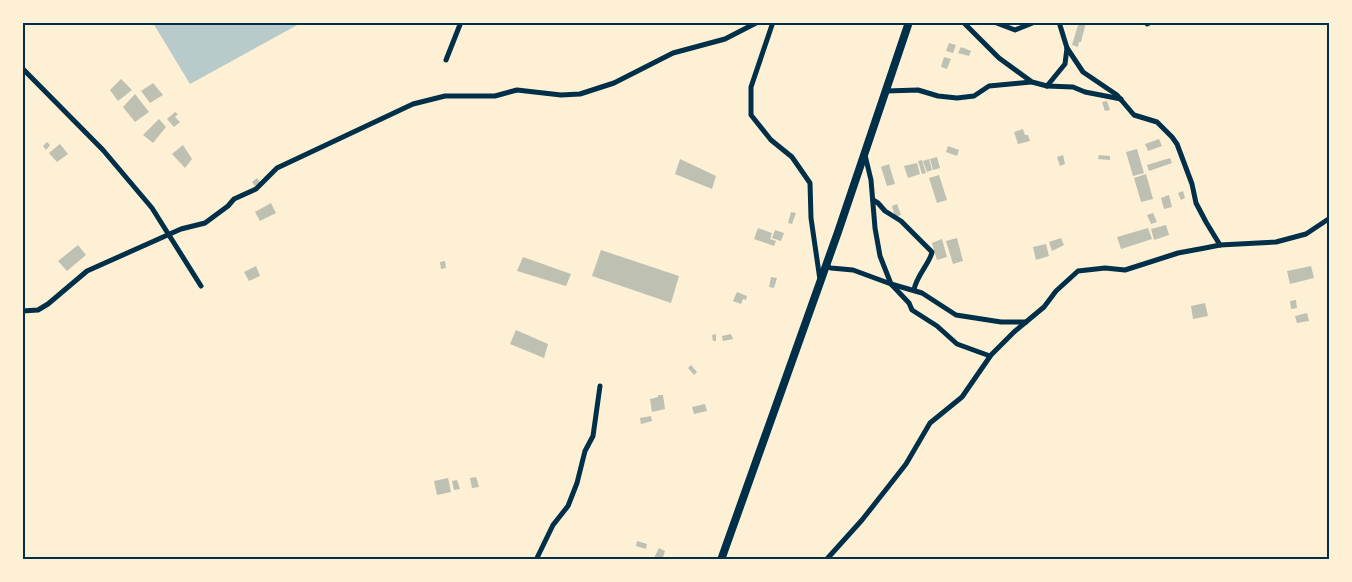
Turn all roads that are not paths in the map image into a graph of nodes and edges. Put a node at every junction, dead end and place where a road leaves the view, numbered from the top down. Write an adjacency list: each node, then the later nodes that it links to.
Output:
1 (461, 22): 10 (street)
2 (758, 22): 25 (street)
3 (773, 22): 21 (street)
4 (909, 22): 14 (main road)
5 (963, 22): 12 (street)
6 (994, 22): 7 (street)
7 (1035, 22)
8 (1059, 22): 9 (street)
9 (1067, 48): 13 (street); 15 (street)
10 (446, 60)
11 (22, 68): 23 (street)
12 (1032, 82): 13 (street); 14 (street)
13 (1047, 86): 15 (street)
14 (886, 91): 16 (main road)
15 (1122, 99): 19 (street)
16 (864, 154): 17 (street); 20 (main road)
17 (873, 200): 22 (street); 24 (street)
18 (1330, 218): 19 (street)
19 (1220, 245): 26 (street)
20 (826, 266): 21 (main road); 22 (street)
21 (820, 284): 30 (main road)
22 (891, 284): 24 (street); 27 (street)
23 (201, 286)
24 (914, 290): 26 (street)
25 (22, 311)
26 (1027, 322): 27 (street)
27 (990, 356): 31 (street)
28 (600, 386): 29 (street)
29 (536, 560)
30 (721, 560)
31 (826, 560)

